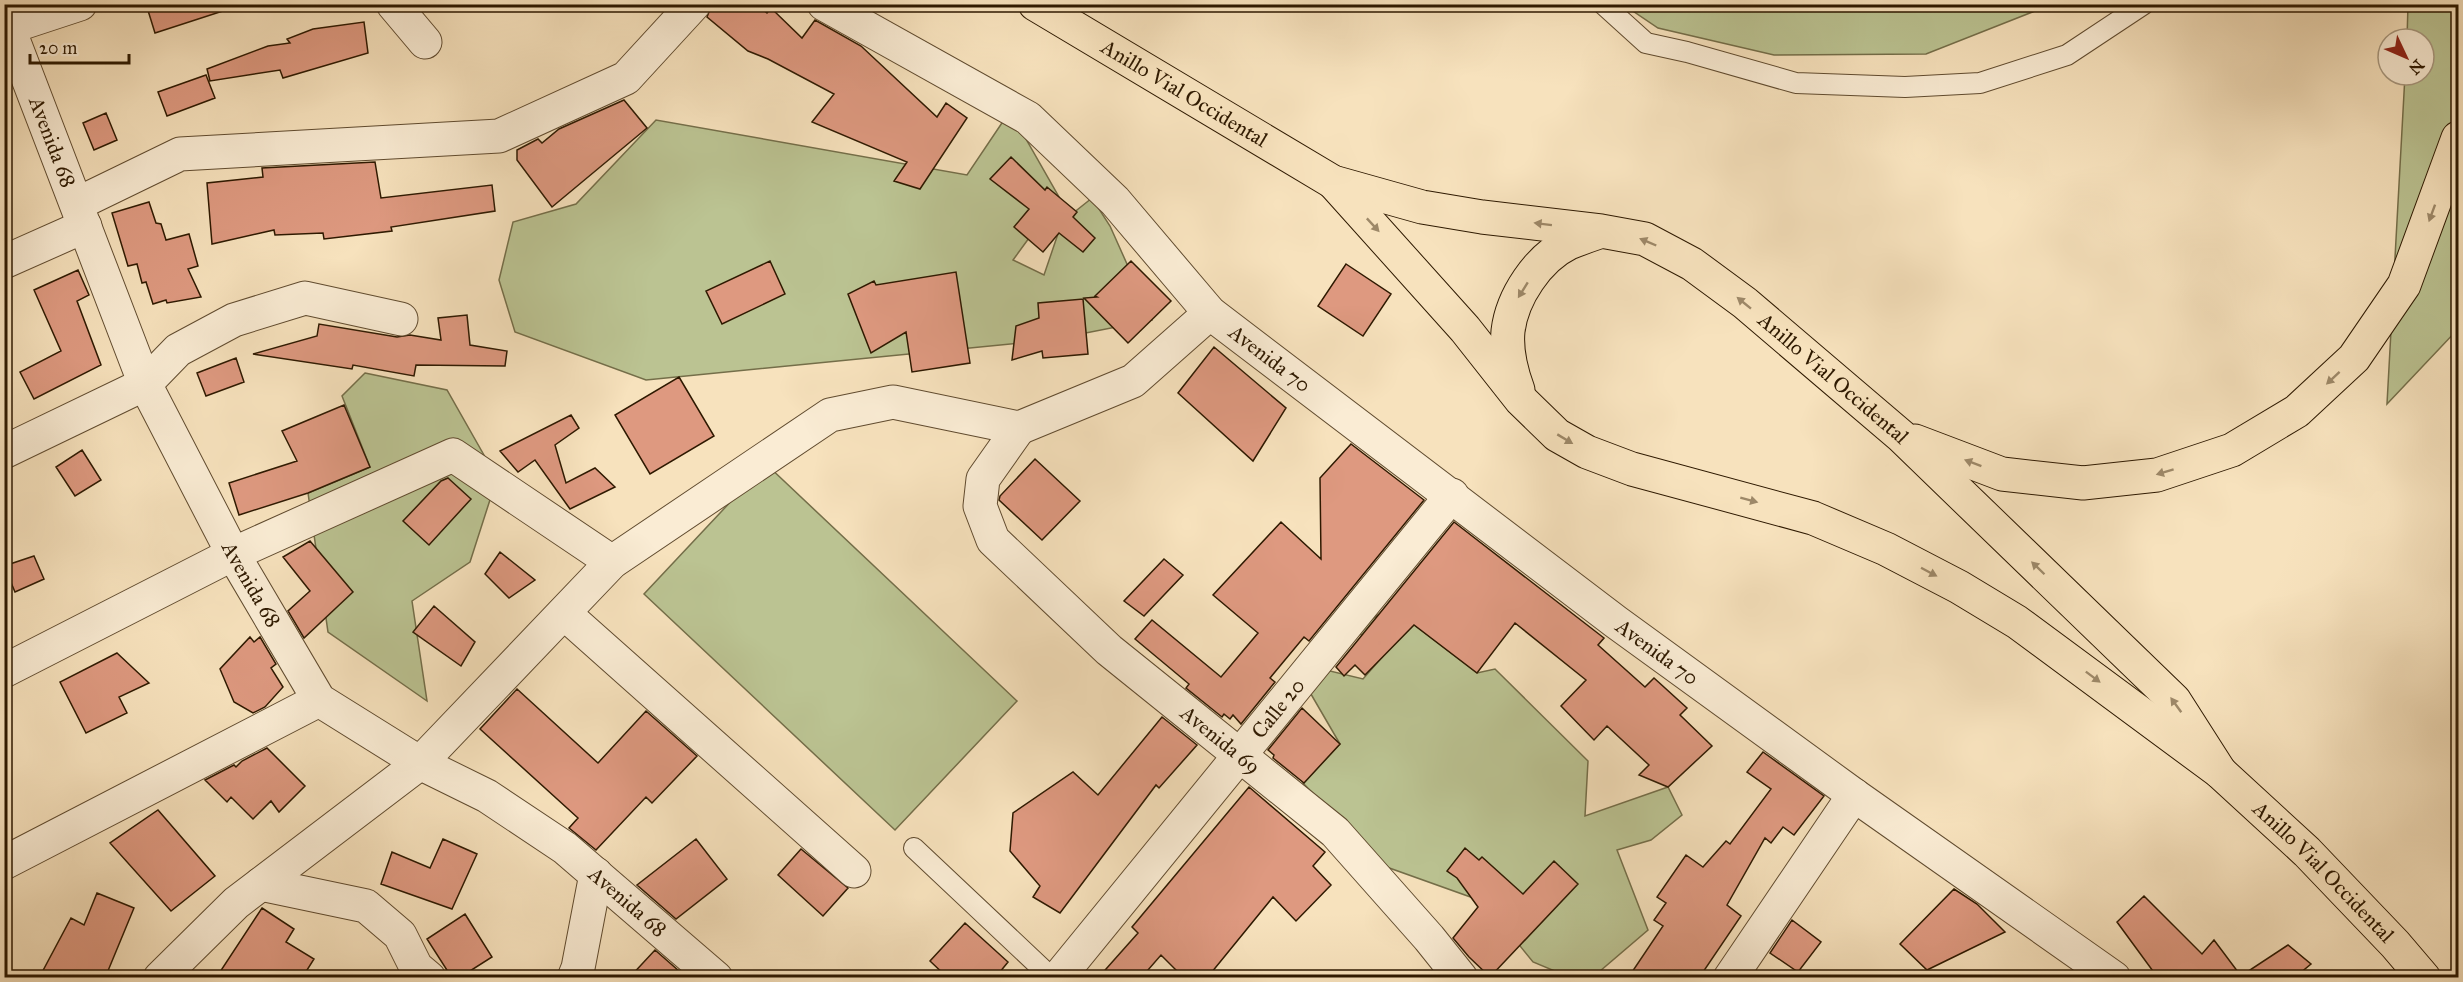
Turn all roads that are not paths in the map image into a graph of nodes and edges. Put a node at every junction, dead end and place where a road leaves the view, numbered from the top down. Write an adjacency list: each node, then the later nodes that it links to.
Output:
1 (80, 4): 8 (street)
2 (393, 4): 9 (street)
3 (694, 4): 12 (street)
4 (824, 4): 15 (street, Avenida 70)
5 (1035, 4): 11 (highway, Anillo Vial Occidental)
6 (1603, 4): 7 (lane)
7 (2144, 4)
8 (6, 24): 12 (street, Avenida 68)
9 (424, 42)
10 (2458, 138): 20 (highway, one-way to 20)
11 (1333, 182): 13 (highway, Anillo Vial Occidental, one-way to 11); 18 (highway, Anillo Vial Occidental, one-way to 18)
12 (81, 215): 14 (street); 17 (street, Avenida 68)
13 (1601, 231): 18 (highway, one-way to 18); 20 (highway, Anillo Vial Occidental, one-way to 13)
14 (4, 262)
15 (1210, 313): 19 (street); 22 (street, Avenida 70)
16 (401, 319): 17 (street)
17 (145, 384): 21 (street); 23 (street, Avenida 68)
18 (1521, 400): 30 (highway, Anillo Vial Occidental, one-way to 30)
19 (1019, 428): 24 (street); 28 (street, Avenida 69)
20 (1901, 436): 30 (highway, Anillo Vial Occidental, one-way to 20)
21 (4, 452)
22 (1452, 495): 28 (street, Calle 20); 31 (street, Avenida 70)
23 (233, 554): 24 (street); 26 (street); 27 (street, Avenida 68)
24 (612, 562): 25 (street)
25 (564, 614): 29 (street); 34 (street)
26 (4, 671)
27 (319, 700): 29 (street, Avenida 68); 33 (street)
28 (1241, 756): 42 (street, Calle 20); 43 (street, Avenida 69)
29 (420, 763): 35 (street, Avenida 68); 36 (street)
30 (2220, 772): 46 (highway, Anillo Vial Occidental)
31 (1854, 795): 44 (street); 45 (street, Avenida 70)
32 (914, 848): 41 (lane)
33 (4, 863)
34 (854, 871)
35 (596, 874): 39 (street); 40 (street, Avenida 68)
36 (261, 884): 37 (street); 38 (street)
37 (160, 978)
38 (429, 978)
39 (574, 978)
40 (717, 978)
41 (1052, 978)
42 (1058, 978)
43 (1461, 978)
44 (1730, 978)
45 (2114, 978)
46 (2424, 978)

